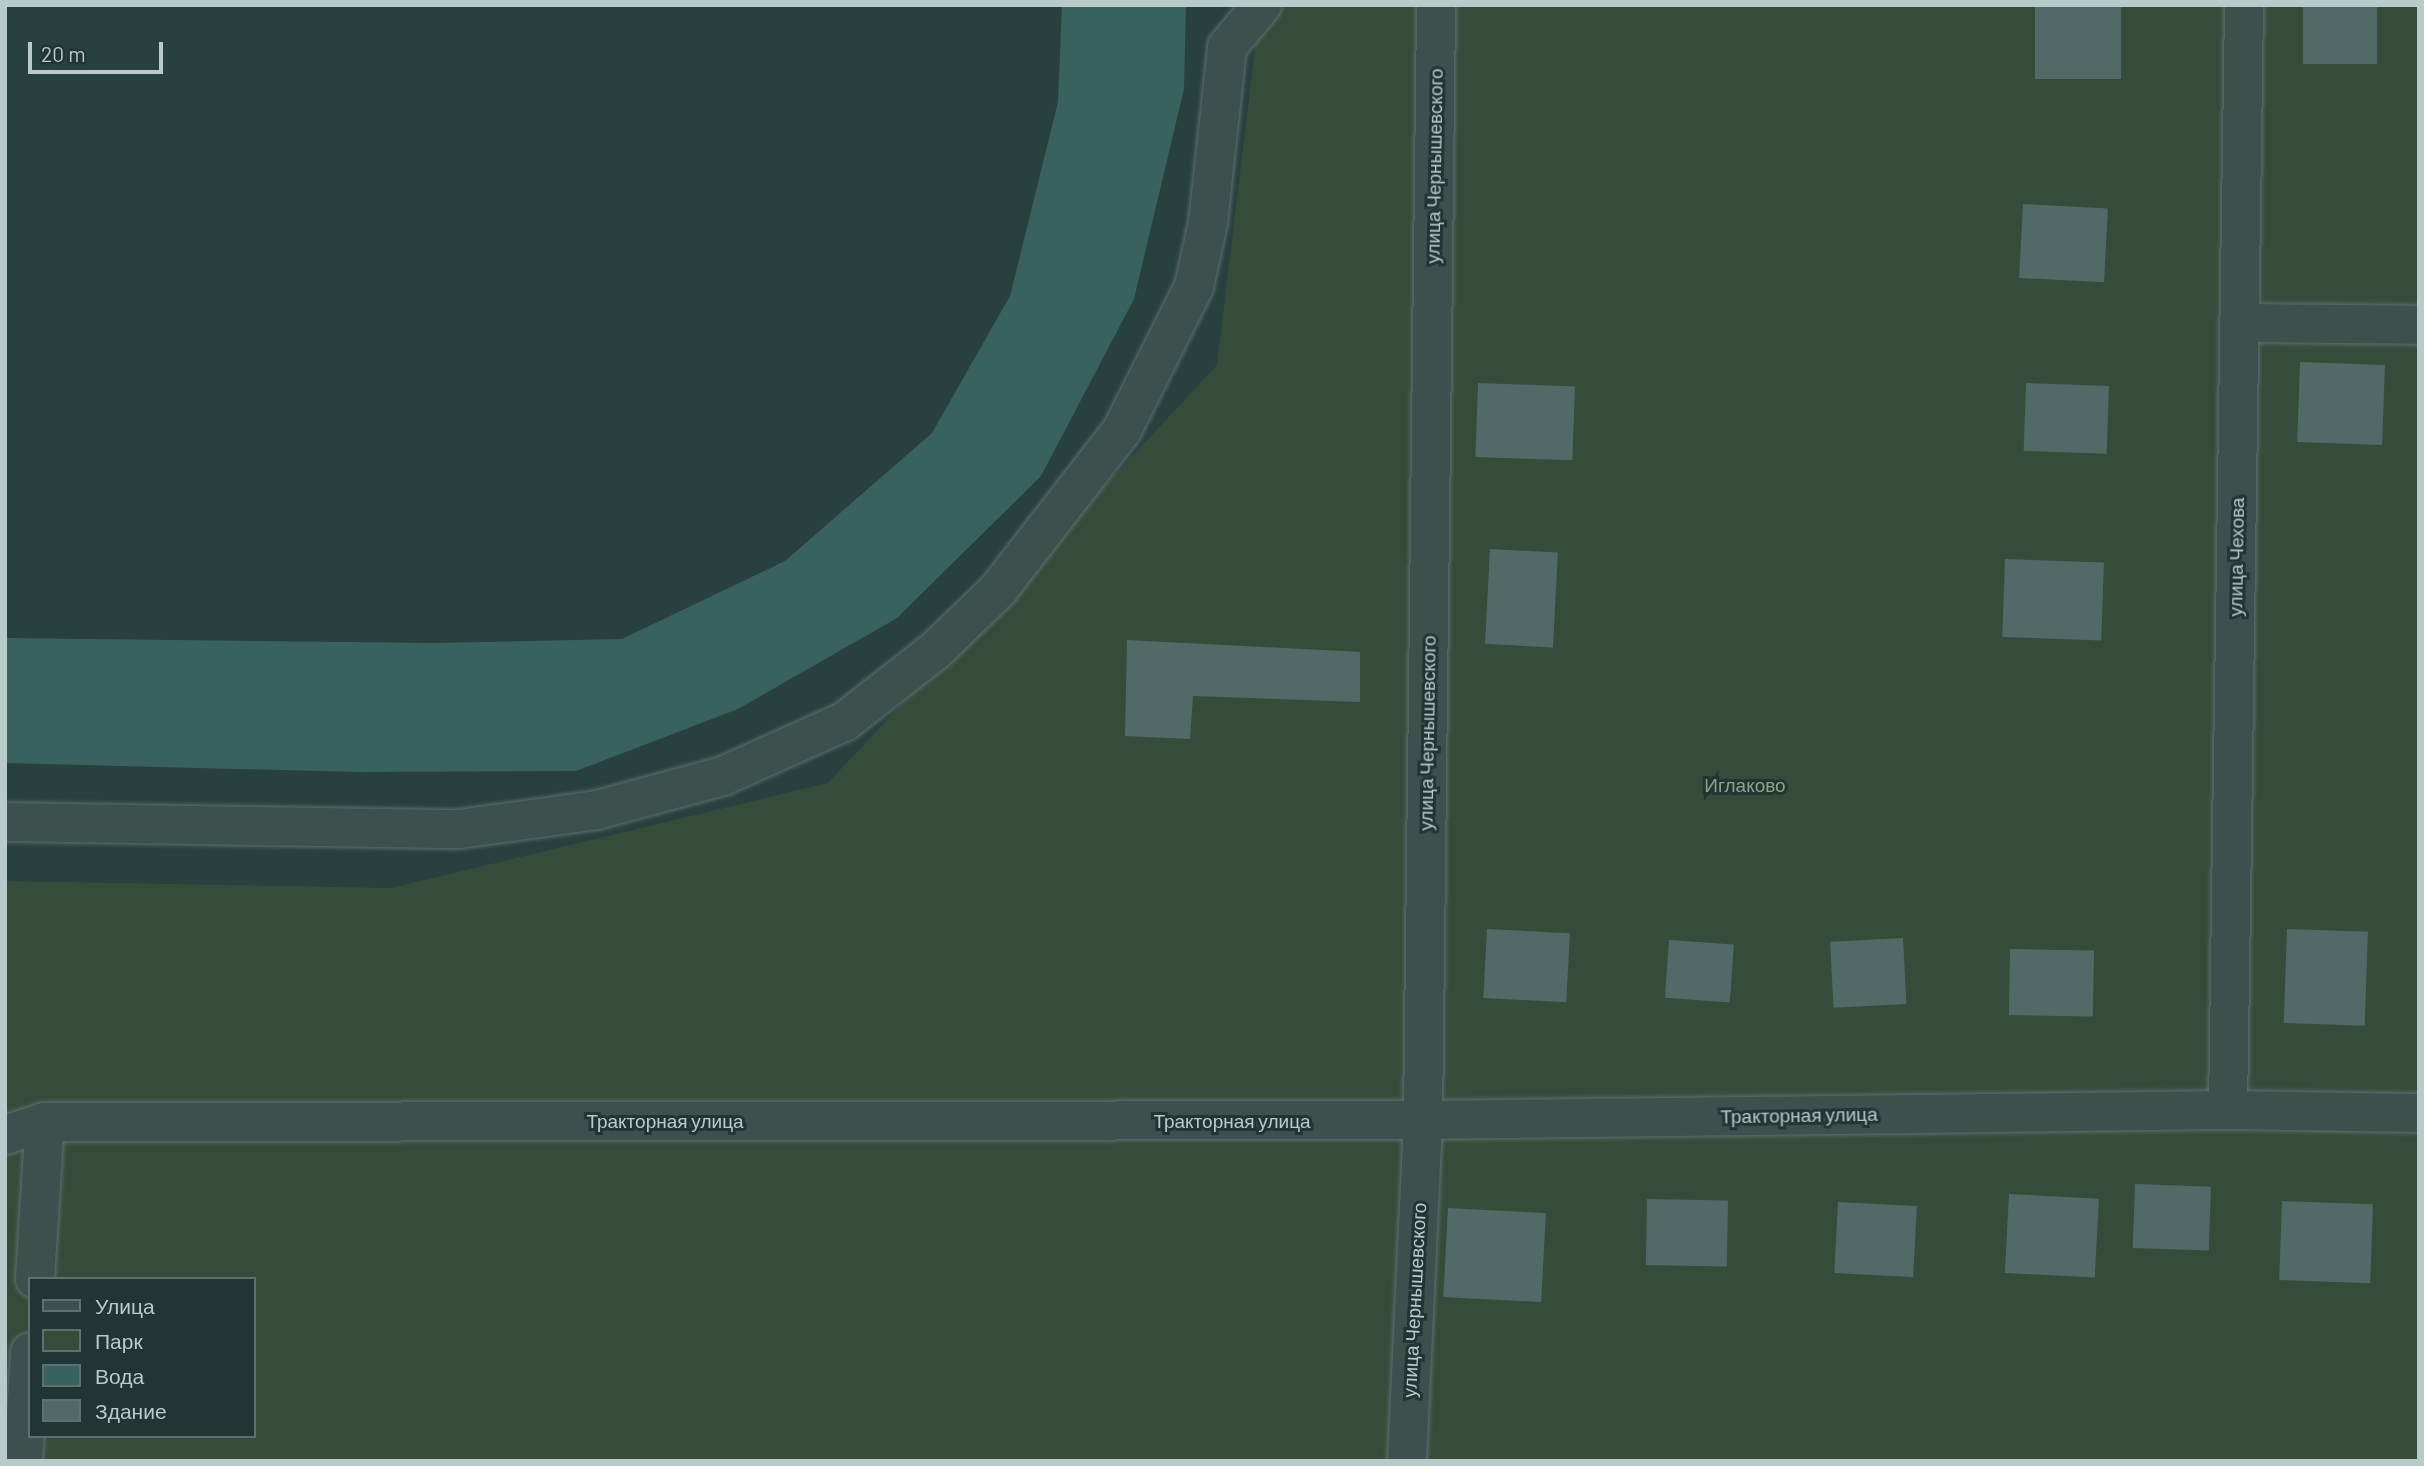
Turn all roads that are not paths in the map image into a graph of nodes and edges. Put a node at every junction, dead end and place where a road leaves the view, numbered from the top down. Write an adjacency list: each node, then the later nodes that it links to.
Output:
1 (1262, 5): 6 (street)
2 (1436, 5): 9 (street, улица Чернышевского)
3 (2244, 5): 4 (street, улица Чехова)
4 (2239, 323): 5 (street); 7 (street, улица Чехова)
5 (2419, 325)
6 (5, 822)
7 (2228, 1110): 8 (street, Тракторная улица); 9 (street, Тракторная улица)
8 (2419, 1113)
9 (1423, 1120): 10 (street, Тракторная улица); 15 (street, улица Чернышевского)
10 (45, 1122): 11 (street, Тракторная улица); 12 (street)
11 (5, 1135)
12 (35, 1277)
13 (28, 1383): 14 (street)
14 (23, 1461)
15 (1407, 1461)

